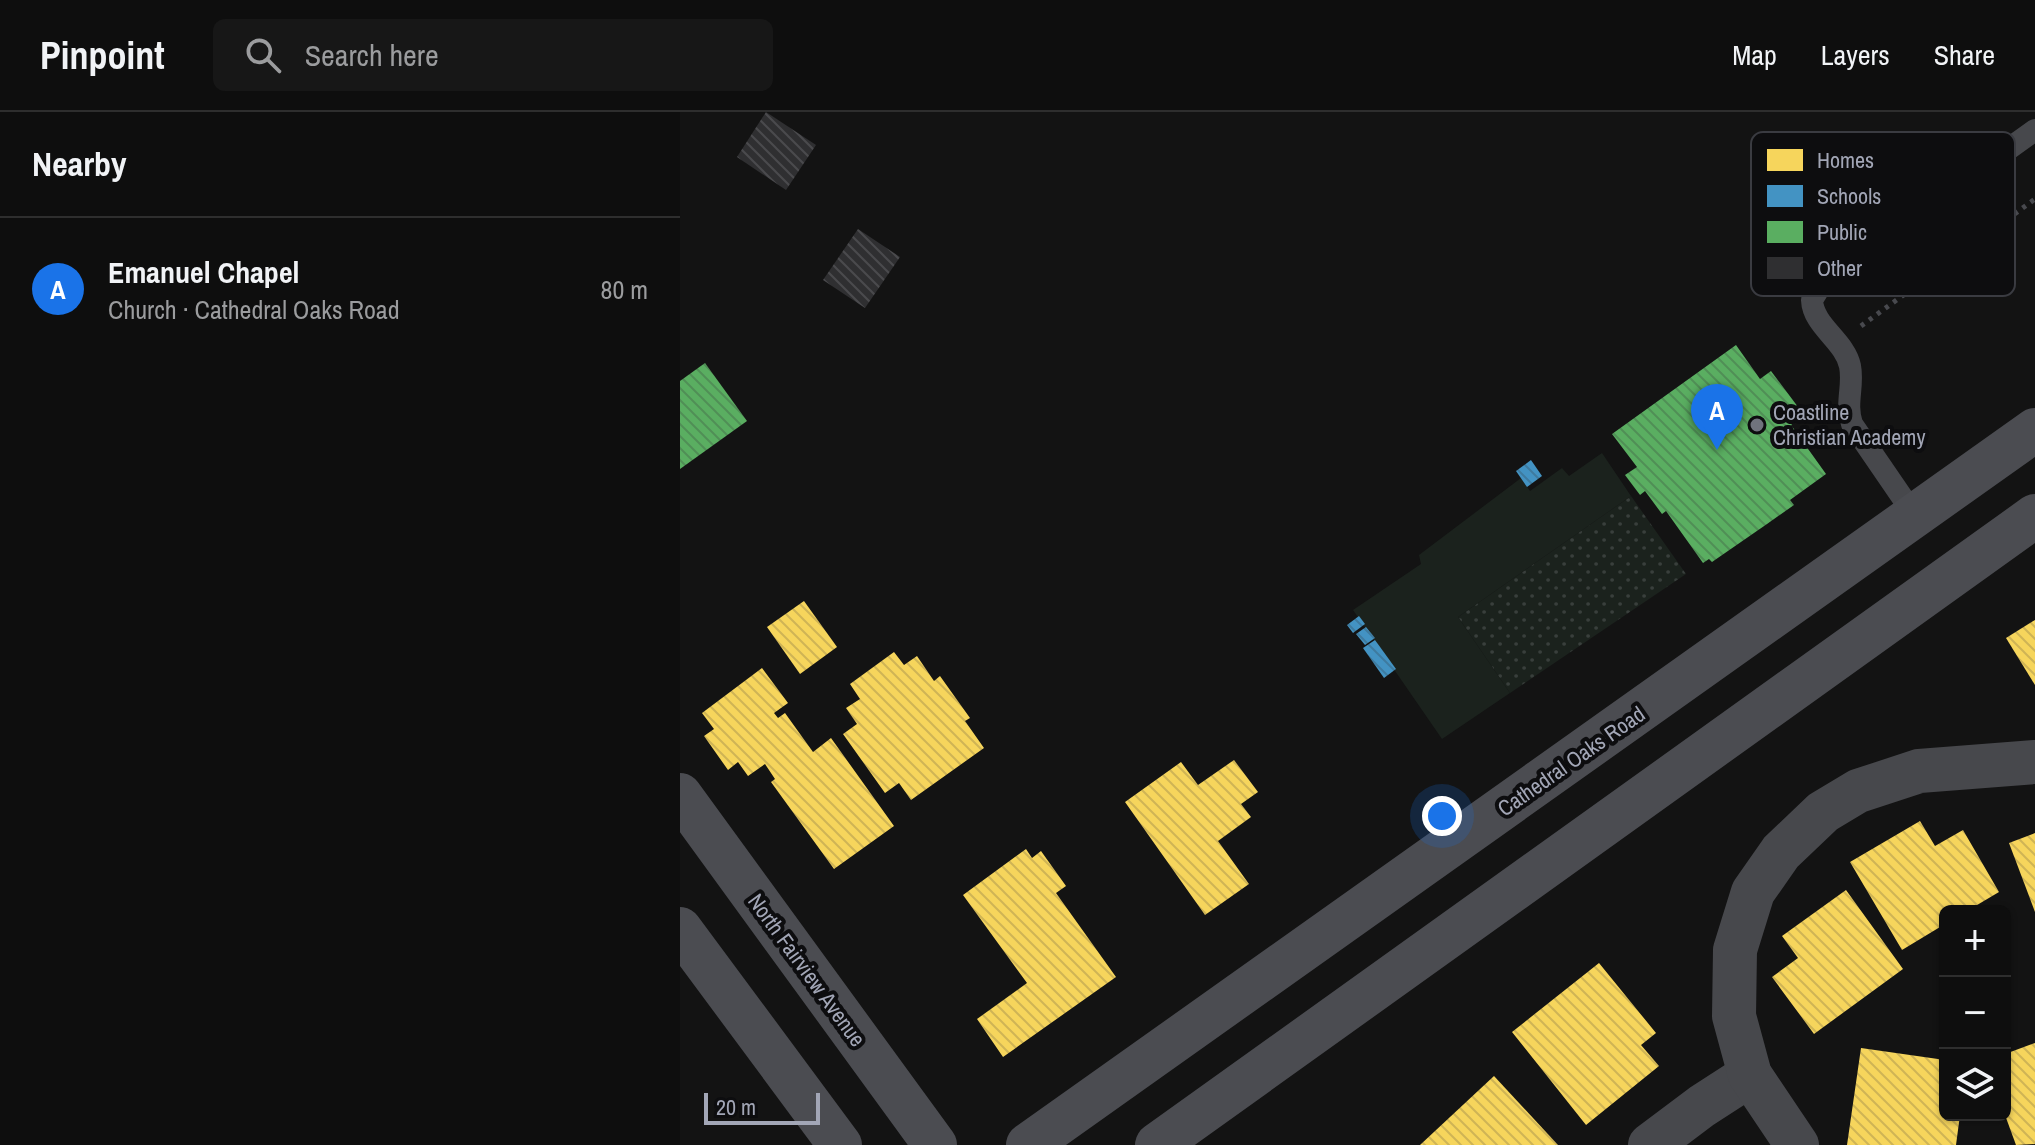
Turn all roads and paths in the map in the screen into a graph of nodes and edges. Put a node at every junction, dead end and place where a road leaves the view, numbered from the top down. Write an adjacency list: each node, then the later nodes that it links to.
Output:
1 (2035, 130): 2 (lane)
2 (2015, 144)
3 (2035, 199): 4 (path)
4 (2015, 214)
5 (1814, 296): 7 (lane)
6 (1903, 296): 7 (path)
7 (1838, 344): 9 (lane)
8 (2035, 430): 9 (main road, Cathedral Oaks Road)
9 (1915, 516): 17 (main road, Cathedral Oaks Road)
10 (2035, 516): 18 (main road)
11 (2035, 762): 14 (street)
12 (680, 795): 16 (main road, North Fairview Avenue)
13 (680, 929): 15 (main road)
14 (1750, 1075): 19 (street); 20 (street)
15 (840, 1145)
16 (935, 1145)
17 (1028, 1145)
18 (1157, 1145)
19 (1650, 1145)
20 (1797, 1145)

